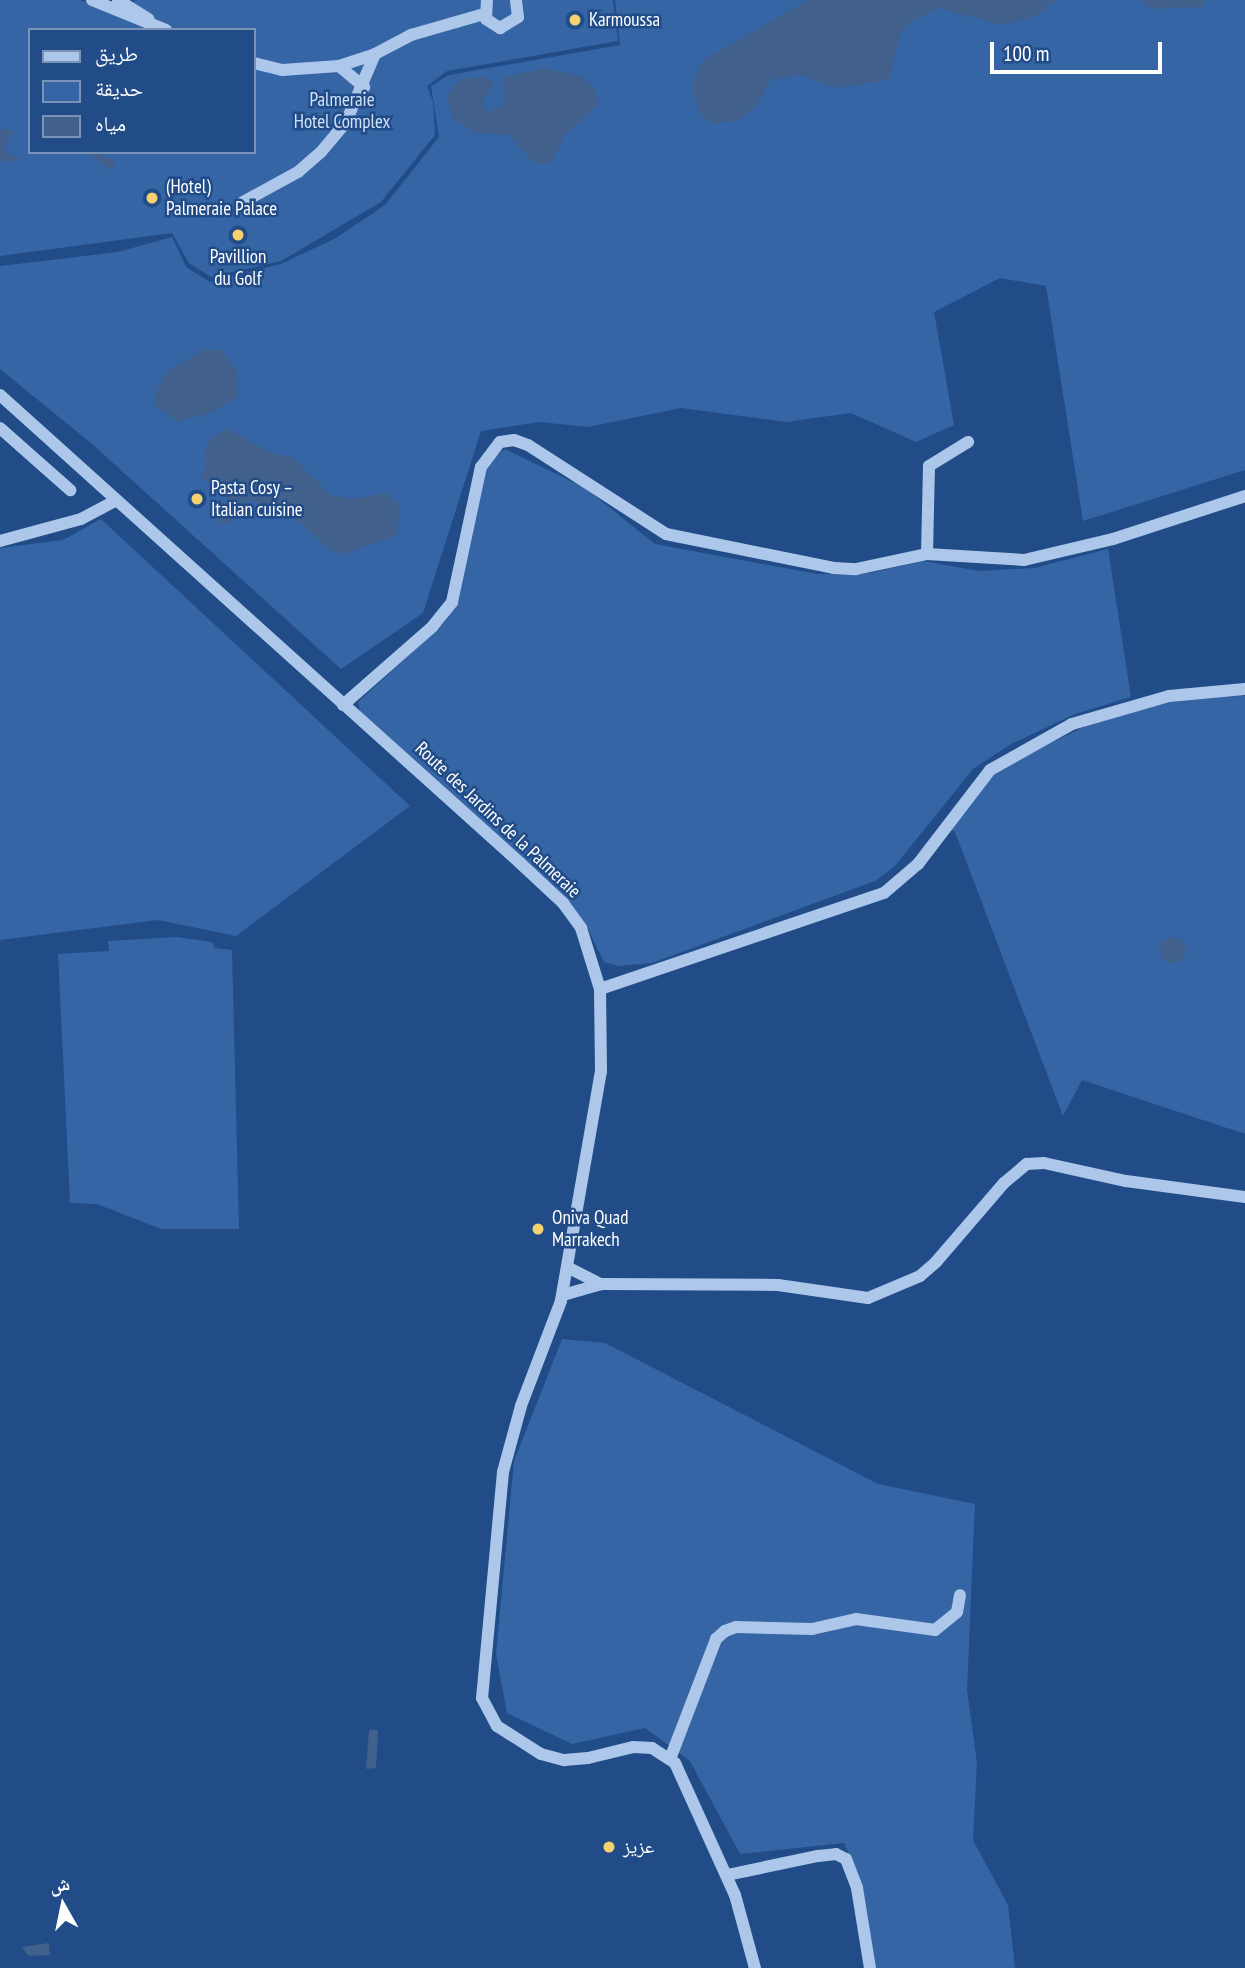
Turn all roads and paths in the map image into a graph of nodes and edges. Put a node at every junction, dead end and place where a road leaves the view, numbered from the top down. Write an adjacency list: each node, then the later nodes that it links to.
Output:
1 (92, 0): 6 (street)
2 (118, 0): 6 (street)
3 (487, 0): 5 (street)
4 (516, 0): 5 (street)
5 (484, 14): 7 (street)
6 (162, 28)
7 (375, 54): 9 (street); 10 (street)
8 (256, 64): 9 (street)
9 (339, 65): 10 (street)
10 (365, 87): 11 (street)
11 (243, 202)
12 (0, 395): 17 (street, Route des Jardins de la Palmeraie)
13 (0, 428): 15 (street)
14 (968, 443): 19 (street)
15 (70, 491)
16 (1245, 496): 19 (street)
17 (116, 500): 18 (street); 21 (street, Route des Jardins de la Palmeraie)
18 (0, 541)
19 (927, 554): 21 (street)
20 (1245, 689): 22 (street)
21 (343, 705): 22 (street, Route des Jardins de la Palmeraie)
22 (600, 989): 24 (street, Route des Jardins de la Palmeraie)
23 (1245, 1196): 25 (street)
24 (568, 1267): 25 (street); 26 (street, Route des Jardins de la Palmeraie)
25 (601, 1283): 26 (street)
26 (563, 1295): 28 (street, Route des Jardins de la Palmeraie)
27 (960, 1594): 28 (street)
28 (670, 1759): 29 (street)
29 (727, 1875): 30 (street); 31 (street)
30 (755, 1968)
31 (870, 1968)

